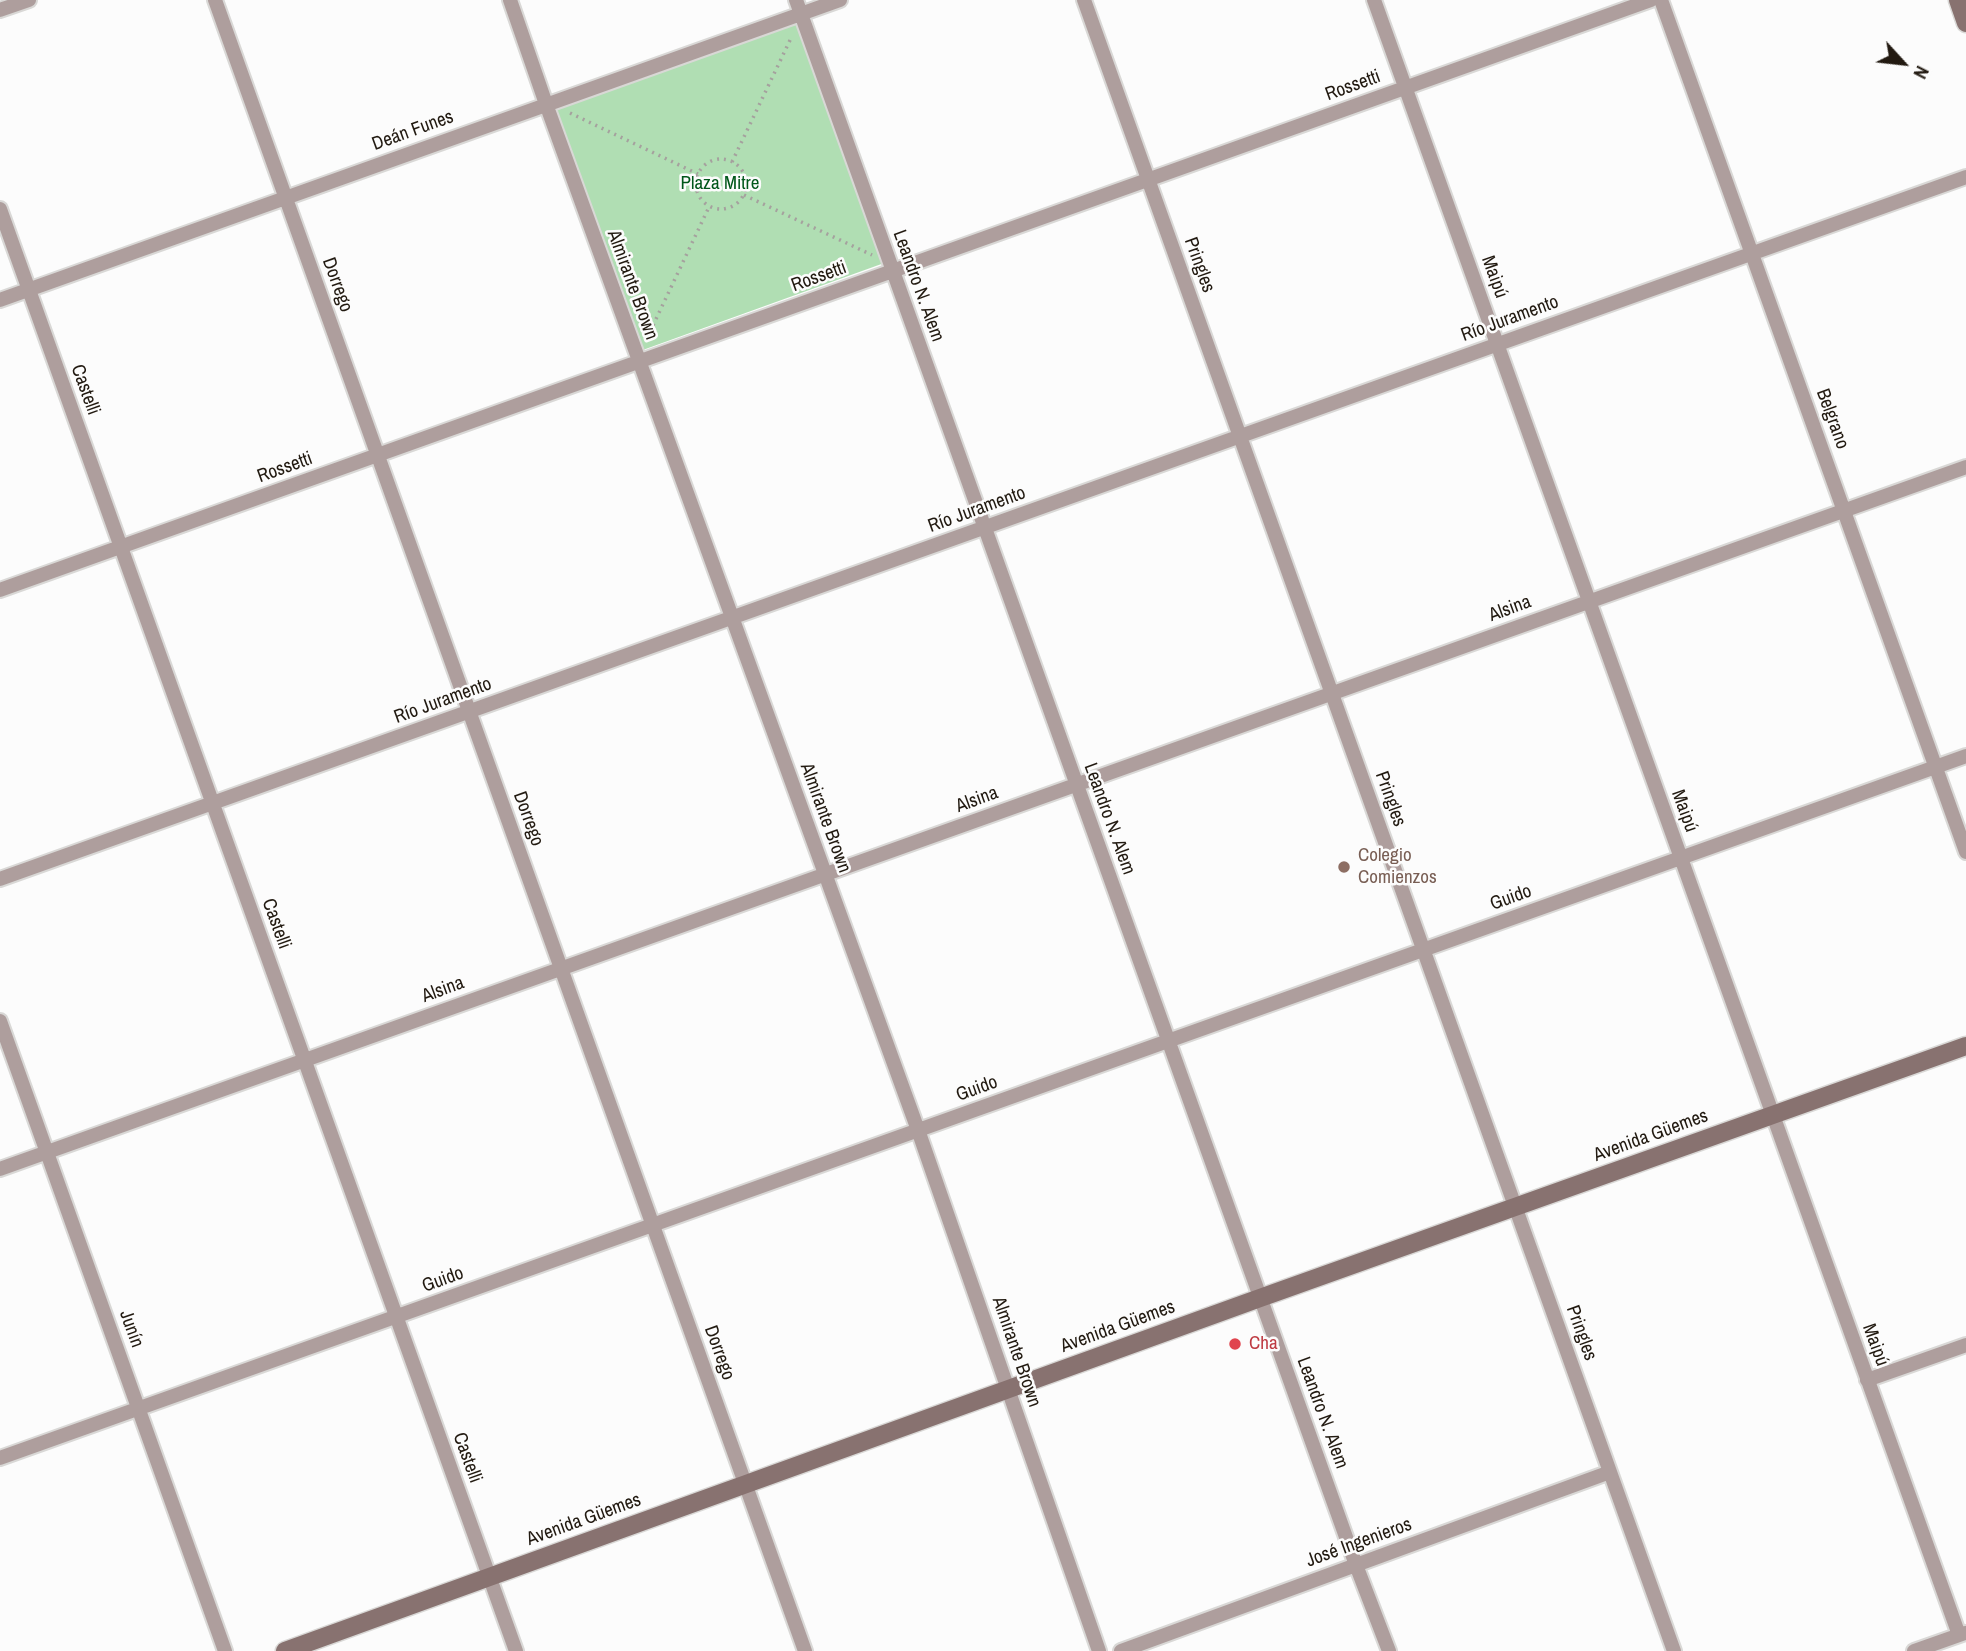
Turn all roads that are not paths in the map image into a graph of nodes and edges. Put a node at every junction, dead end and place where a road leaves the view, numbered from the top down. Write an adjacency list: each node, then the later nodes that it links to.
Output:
1 (29, 0): 11 (street)
2 (215, 0): 17 (street, Dorrego)
3 (510, 0): 14 (street, Almirante Brown)
4 (839, 0): 10 (street, Deán Funes)
5 (1084, 0): 16 (street, Pringles)
6 (1374, 0): 13 (street, Maipú)
7 (1651, 0): 13 (street, Rossetti)
8 (1661, 0): 19 (street, Belgrano)
9 (1958, 0): 12 (main road)
10 (798, 7): 14 (street, Deán Funes); 20 (street, Leandro N. Alem)
11 (0, 10)
12 (1966, 23)
13 (1405, 88): 16 (street, Rossetti); 23 (street, Maipú)
14 (546, 104): 17 (street, Deán Funes); 24 (street, Almirante Brown)
15 (1966, 177): 19 (street, Río Juramento)
16 (1148, 180): 20 (street, Rossetti); 25 (street, Pringles)
17 (286, 198): 21 (street, Deán Funes); 26 (street, Dorrego)
18 (0, 209): 21 (street, Castelli)
19 (1752, 253): 23 (street, Río Juramento); 28 (street, Belgrano)
20 (888, 265): 24 (street, Rossetti); 29 (street, Leandro N. Alem)
21 (29, 289): 22 (street, Deán Funes); 30 (street, Castelli)
22 (0, 300)
23 (1497, 344): 25 (street, Río Juramento); 32 (street, Maipú)
24 (640, 361): 26 (street, Rossetti); 33 (street, Almirante Brown)
25 (1240, 436): 29 (street, Río Juramento); 34 (street, Pringles)
26 (377, 455): 30 (street, Rossetti); 35 (street, Dorrego)
27 (1966, 467): 28 (street, Alsina)
28 (1844, 510): 32 (street, Alsina); 37 (street, Belgrano)
29 (985, 527): 33 (street, Río Juramento); 38 (street, Leandro N. Alem)
30 (121, 547): 31 (street, Rossetti); 39 (street, Castelli)
31 (0, 590)
32 (1589, 601): 34 (street, Alsina); 41 (street, Maipú)
33 (732, 618): 35 (street, Río Juramento); 42 (street, Almirante Brown)
34 (1332, 693): 38 (street, Alsina); 44 (street, Pringles)
35 (469, 712): 39 (street, Río Juramento); 45 (street, Dorrego)
36 (1966, 756): 37 (street, Guido)
37 (1936, 767): 40 (street, Belgrano); 41 (street, Guido)
38 (1077, 785): 42 (street, Alsina); 47 (street, Leandro N. Alem)
39 (212, 803): 43 (street, Río Juramento); 49 (street, Castelli)
40 (1966, 852)
41 (1681, 858): 44 (street, Guido); 50 (street, Maipú)
42 (824, 874): 45 (street, Alsina); 51 (street, Almirante Brown)
43 (0, 879)
44 (1424, 950): 47 (street, Guido); 54 (street, Pringles)
45 (561, 968): 49 (street, Alsina); 55 (street, Dorrego)
46 (0, 1021): 52 (street, Junín)
47 (1168, 1041): 51 (street, Guido); 56 (street, Leandro N. Alem)
48 (1966, 1046): 50 (main road, Avenida Güemes)
49 (304, 1060): 52 (street, Alsina); 57 (street, Castelli)
50 (1773, 1115): 54 (main road, Avenida Güemes); 59 (street, Maipú)
51 (918, 1130): 55 (street, Guido); 60 (street, Almirante Brown)
52 (47, 1152): 53 (street, Alsina); 61 (street, Junín)
53 (0, 1169)
54 (1516, 1207): 56 (main road, Avenida Güemes); 63 (street, Pringles)
55 (653, 1225): 57 (street, Guido); 64 (street, Dorrego)
56 (1260, 1298): 60 (main road, Avenida Güemes); 65 (street, Leandro N. Alem)
57 (396, 1317): 61 (street, Guido); 66 (street, Castelli)
58 (1966, 1345): 59 (street)
59 (1867, 1380): 67 (street, Maipú)
60 (1009, 1389): 64 (main road, Avenida Güemes); 72 (street, Almirante Brown)
61 (139, 1409): 62 (street, Guido); 68 (street, Junín)
62 (0, 1458)
63 (1610, 1472): 65 (street, José Ingenieros); 75 (street, Pringles)
64 (746, 1483): 66 (main road, Avenida Güemes); 71 (street, Dorrego)
65 (1356, 1565): 73 (street, José Ingenieros); 74 (street, Leandro N. Alem)
66 (489, 1577): 69 (main road, Avenida Güemes); 70 (street, Castelli)
67 (1962, 1634): 76 (street)
68 (225, 1651)
69 (285, 1651)
70 (516, 1651)
71 (805, 1651)
72 (1100, 1651)
73 (1121, 1651)
74 (1389, 1651)
75 (1674, 1651)
76 (1913, 1651)

